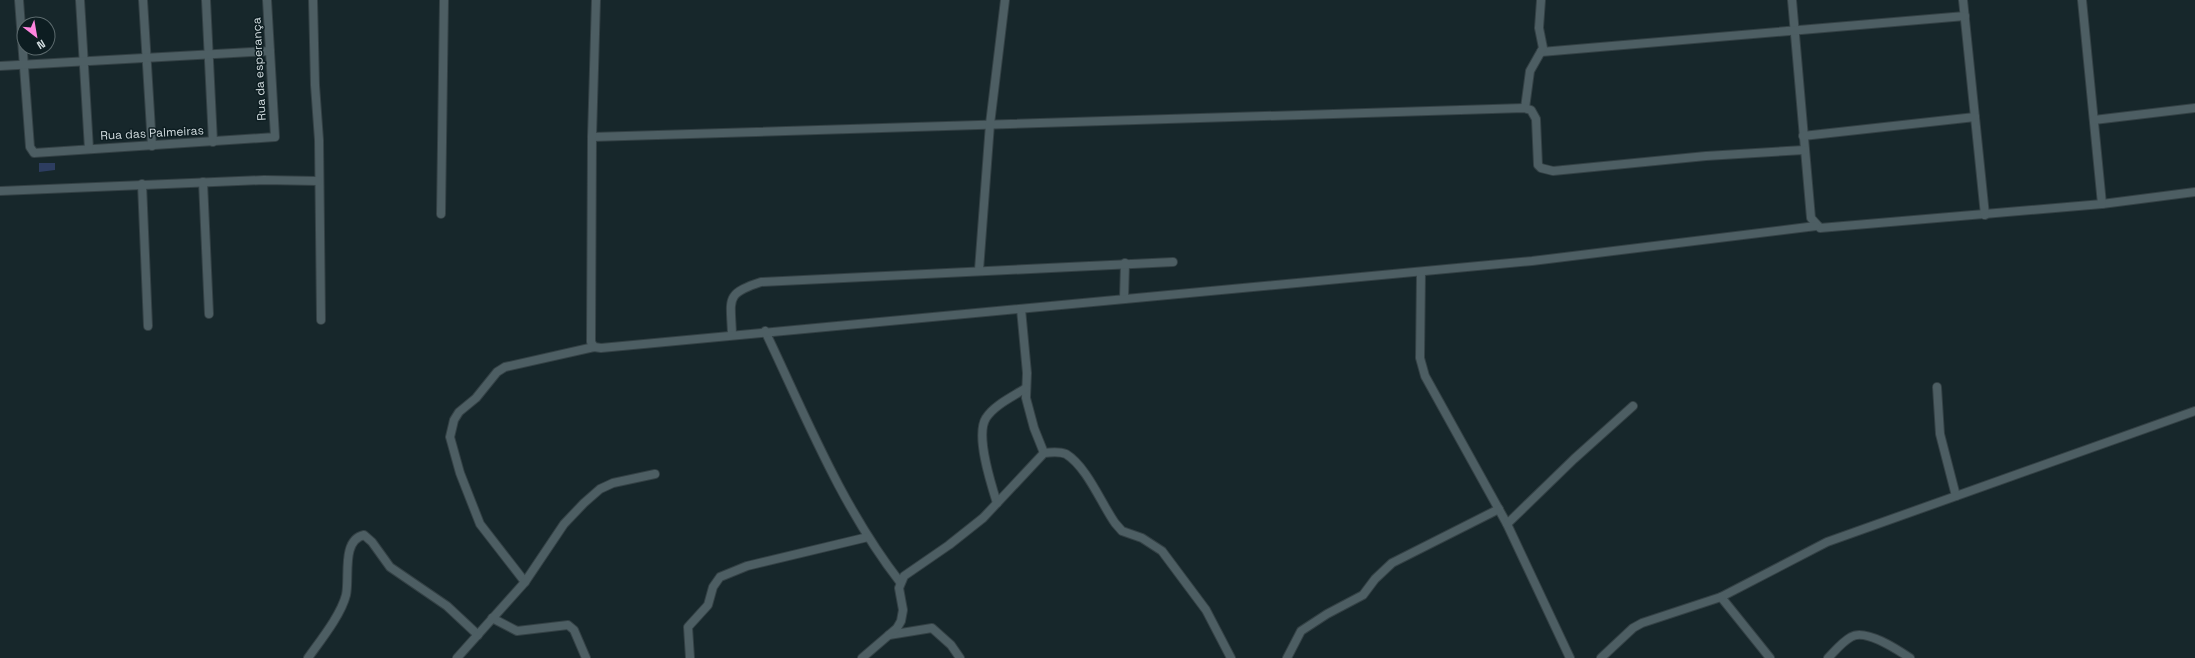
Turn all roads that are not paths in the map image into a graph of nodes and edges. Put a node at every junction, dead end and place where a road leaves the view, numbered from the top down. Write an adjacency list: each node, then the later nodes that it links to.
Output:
1 (19, 0): 21 (street)
2 (80, 0): 20 (street)
3 (143, 0): 19 (street)
4 (206, 0): 18 (street)
5 (268, 0): 16 (street, Rua da esperança)
6 (313, 0): 35 (street)
7 (444, 0): 41 (street)
8 (596, 0): 30 (street)
9 (1005, 0): 27 (street)
10 (1542, 0): 17 (street)
11 (1792, 0): 15 (street)
12 (1963, 0): 14 (street)
13 (2082, 0): 26 (street)
14 (1964, 16): 15 (street); 25 (street)
15 (1794, 32): 17 (street); 28 (street)
16 (270, 51): 18 (street); 29 (street, Rua da esperança)
17 (1541, 52): 23 (street)
18 (209, 55): 19 (street); 31 (street)
19 (146, 58): 20 (street); 32 (street)
20 (83, 60): 21 (street); 33 (street)
21 (24, 65): 22 (street); 33 (street, Rua das Palmeiras)
22 (0, 66)
23 (1526, 108): 27 (street); 34 (street)
24 (2195, 109): 26 (street)
25 (1975, 117): 28 (street); 42 (street)
26 (2094, 121): 40 (street)
27 (990, 124): 30 (street); 46 (street)
28 (1803, 136): 34 (street)
29 (275, 137): 31 (street, Rua das Palmeiras)
30 (592, 137): 55 (street)
31 (213, 142): 32 (street, Rua das Palmeiras)
32 (152, 146): 33 (street, Rua das Palmeiras)
33 (89, 149)
34 (1804, 150): 43 (street)
35 (318, 181): 36 (street); 51 (street)
36 (204, 182): 37 (street); 50 (street)
37 (142, 184): 38 (street); 52 (street)
38 (0, 191)
39 (2195, 192): 40 (street)
40 (2102, 204): 42 (street)
41 (441, 214)
42 (1985, 215): 43 (street)
43 (1816, 226): 47 (street)
44 (1173, 262): 45 (street)
45 (1125, 263): 46 (street); 48 (street)
46 (979, 270): 54 (street)
47 (1421, 272): 48 (street); 64 (street)
48 (1124, 299): 49 (street)
49 (1021, 308): 53 (street); 57 (street)
50 (209, 314)
51 (321, 320)
52 (148, 326)
53 (765, 331): 54 (street); 66 (street)
54 (732, 334): 55 (street)
55 (594, 347): 67 (street)
56 (1936, 387): 62 (street)
57 (1026, 388): 60 (street); 63 (street)
58 (1633, 406): 65 (street)
59 (2195, 411): 62 (street)
60 (1044, 453): 63 (street); 79 (street)
61 (655, 474): 67 (street)
62 (1956, 496): 69 (street)
63 (997, 503): 68 (street)
64 (1499, 509): 65 (street); 80 (street)
65 (1507, 524): 81 (street)
66 (868, 537): 68 (street); 76 (street)
67 (525, 582): 70 (street)
68 (900, 582): 72 (street)
69 (1721, 597): 82 (street); 83 (street)
70 (492, 618): 71 (street); 75 (street)
71 (478, 635): 73 (street); 74 (street)
72 (888, 635): 77 (street); 78 (street)
73 (308, 658)
74 (457, 658)
75 (586, 658)
76 (690, 658)
77 (862, 658)
78 (960, 658)
79 (1231, 658)
80 (1287, 658)
81 (1569, 658)
82 (1601, 658)
83 (1770, 658)
84 (1828, 658): 85 (street)
85 (1910, 658)

